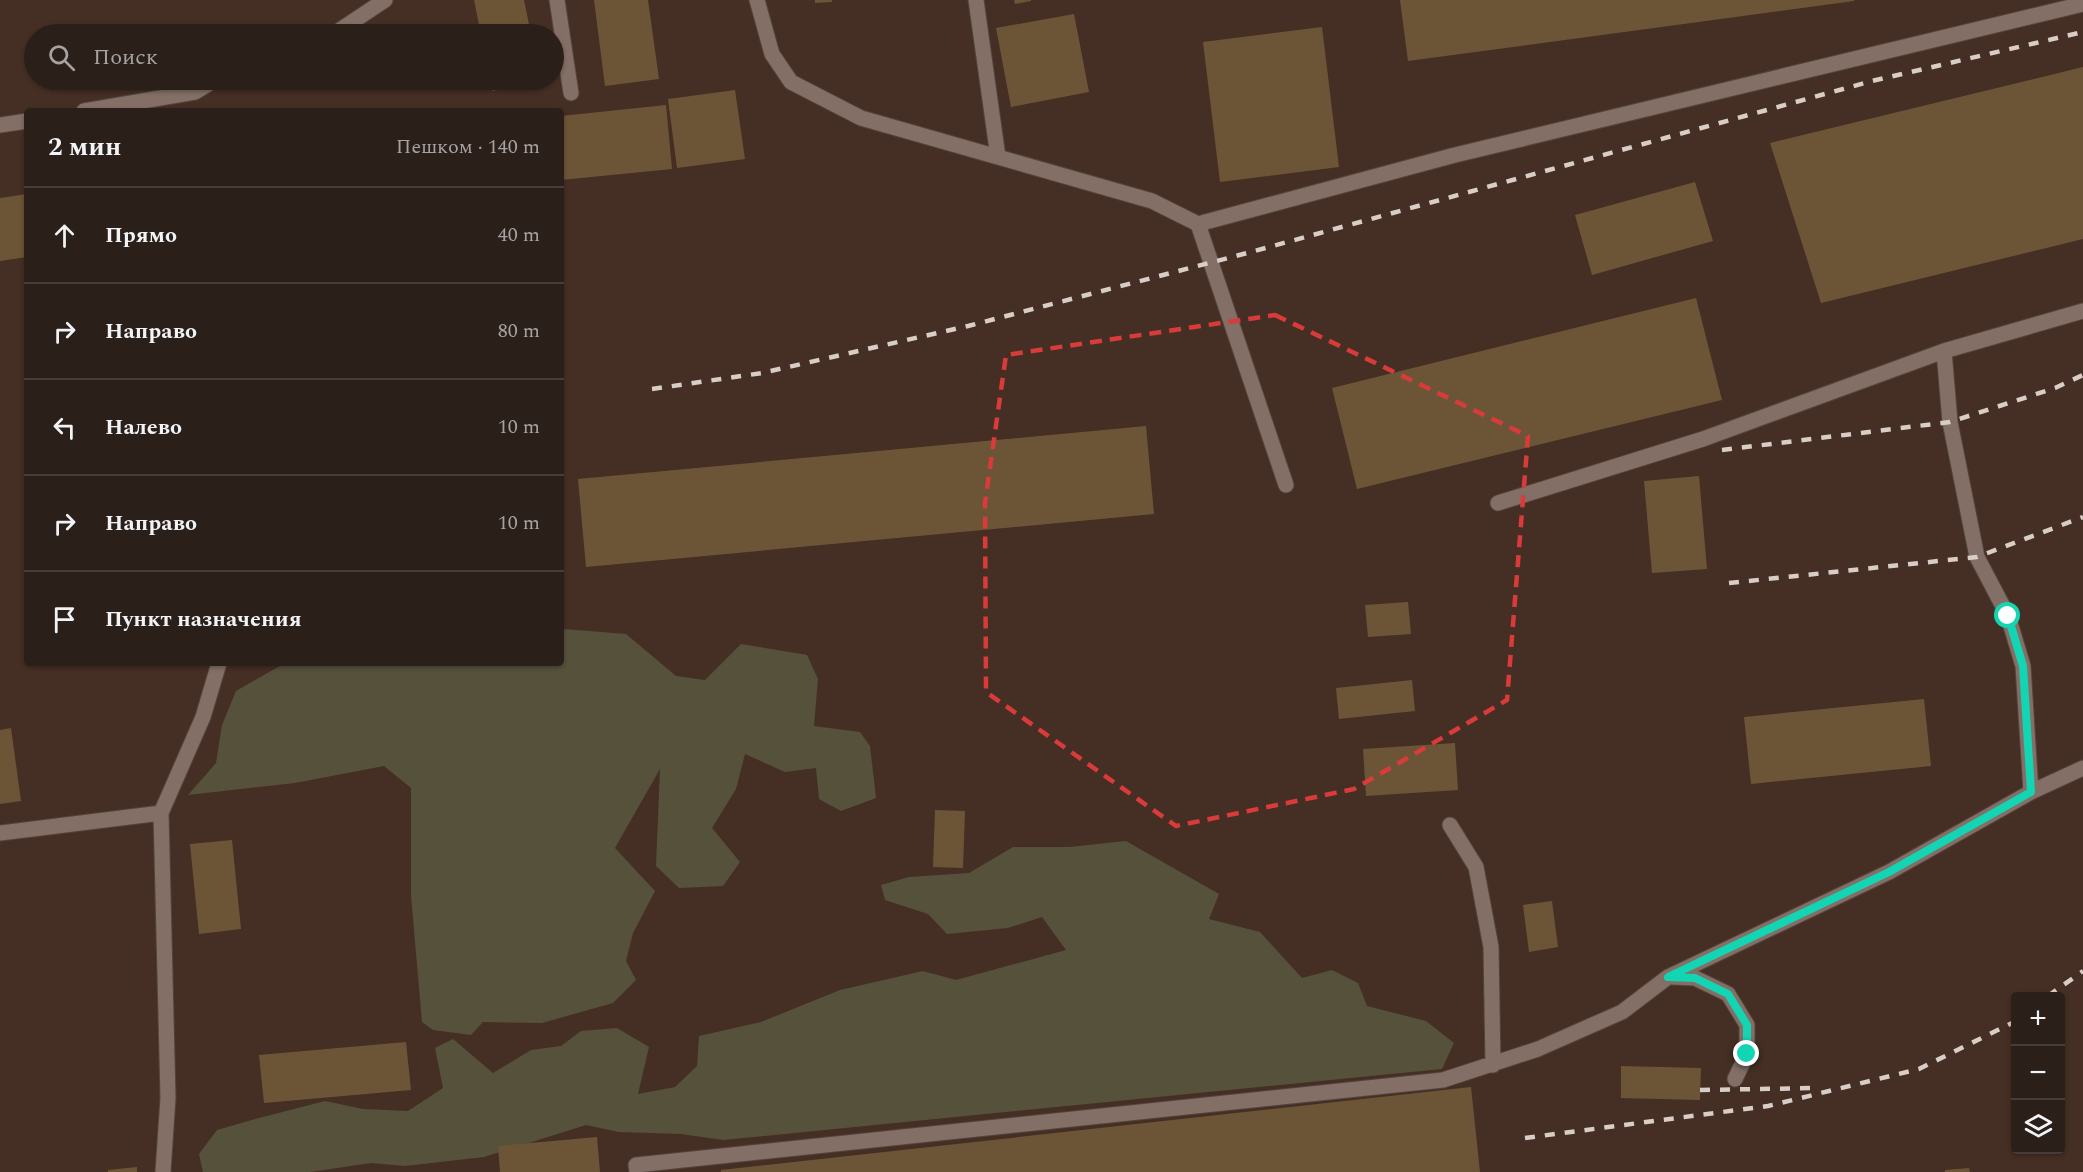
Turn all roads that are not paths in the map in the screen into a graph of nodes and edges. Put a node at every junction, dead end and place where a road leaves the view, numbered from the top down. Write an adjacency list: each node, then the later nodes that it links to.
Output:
1 (385, 0): 6 (lane)
2 (557, 0): 7 (lane)
3 (758, 0): 14 (lane)
4 (976, 0): 14 (lane)
5 (2083, 3): 15 (lane)
6 (349, 24)
7 (561, 24)
8 (564, 46): 10 (lane)
9 (198, 90): 11 (lane)
10 (571, 93)
11 (102, 108)
12 (24, 121): 13 (lane)
13 (0, 125)
14 (998, 157): 15 (lane)
15 (1198, 224): 18 (lane)
16 (2083, 311): 17 (lane)
17 (1944, 351): 19 (lane); 22 (lane)
18 (1286, 485)
19 (1498, 503)
20 (218, 666): 23 (lane)
21 (2083, 768): 22 (lane)
22 (2031, 792): 26 (lane)
23 (161, 813): 25 (lane); 29 (lane)
24 (1449, 825): 27 (lane)
25 (0, 832)
26 (1668, 977): 27 (lane); 28 (lane)
27 (1493, 1065): 30 (lane)
28 (1735, 1078)
29 (163, 1172)
30 (637, 1172)

